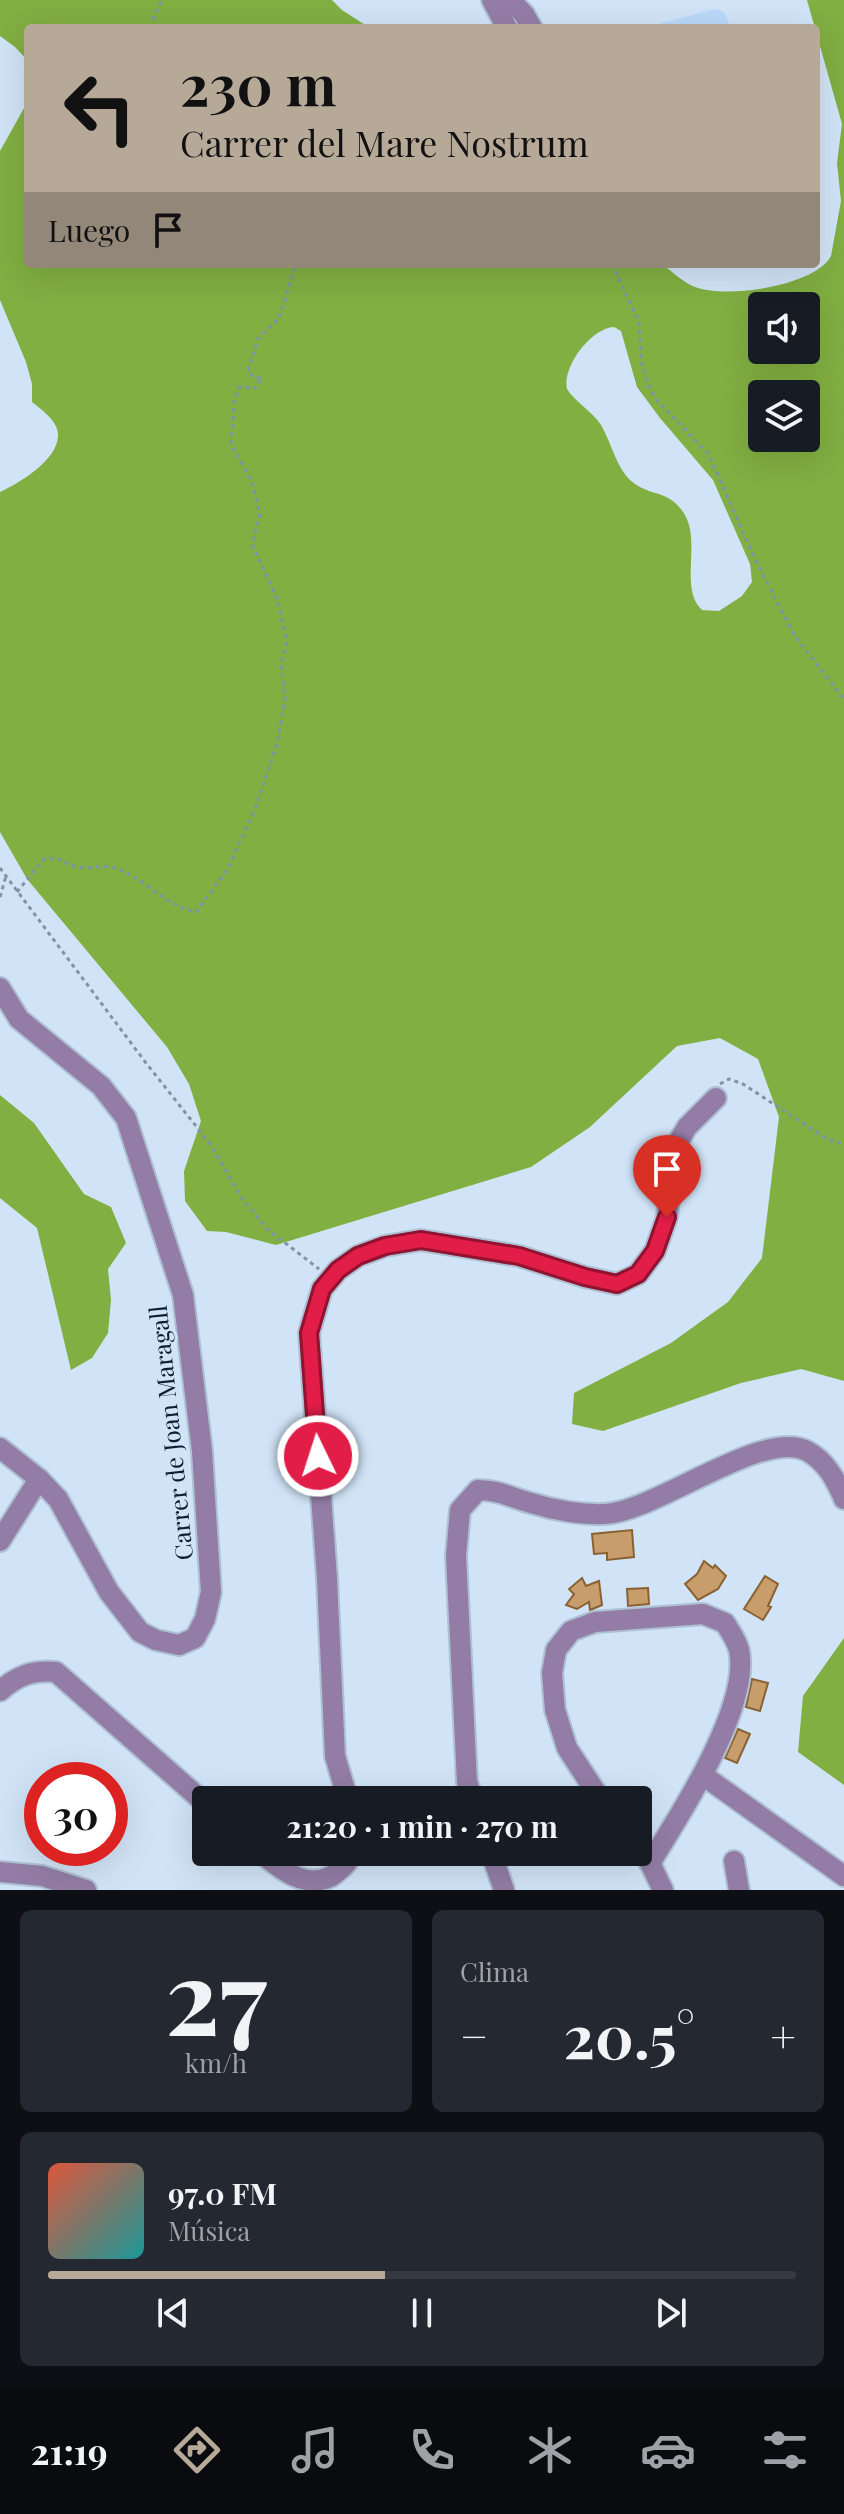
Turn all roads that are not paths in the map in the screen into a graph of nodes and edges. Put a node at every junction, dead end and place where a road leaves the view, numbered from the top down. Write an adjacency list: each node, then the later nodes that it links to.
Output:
1 (492, 0): 3 (street)
2 (510, 0): 4 (street)
3 (505, 24)
4 (530, 24)
5 (0, 988): 8 (street, Carrer de Joan Maragall)
6 (716, 1098): 13 (street)
7 (0, 1448): 8 (street, Carrer de Joan Maragall)
8 (39, 1479): 10 (street)
9 (844, 1499): 14 (street)
10 (0, 1541)
11 (0, 1691): 16 (street)
12 (704, 1776): 15 (street); 17 (street); 24 (street)
13 (344, 1786)
14 (468, 1786)
15 (592, 1786)
16 (192, 1792)
17 (652, 1844)
18 (734, 1861): 29 (street)
19 (276, 1866): 20 (street)
20 (344, 1866)
21 (496, 1866): 27 (street)
22 (650, 1866): 28 (street)
23 (0, 1872): 25 (street)
24 (844, 1876)
25 (51, 1884): 26 (street)
26 (86, 1890)
27 (504, 1890)
28 (663, 1890)
29 (739, 1890)

